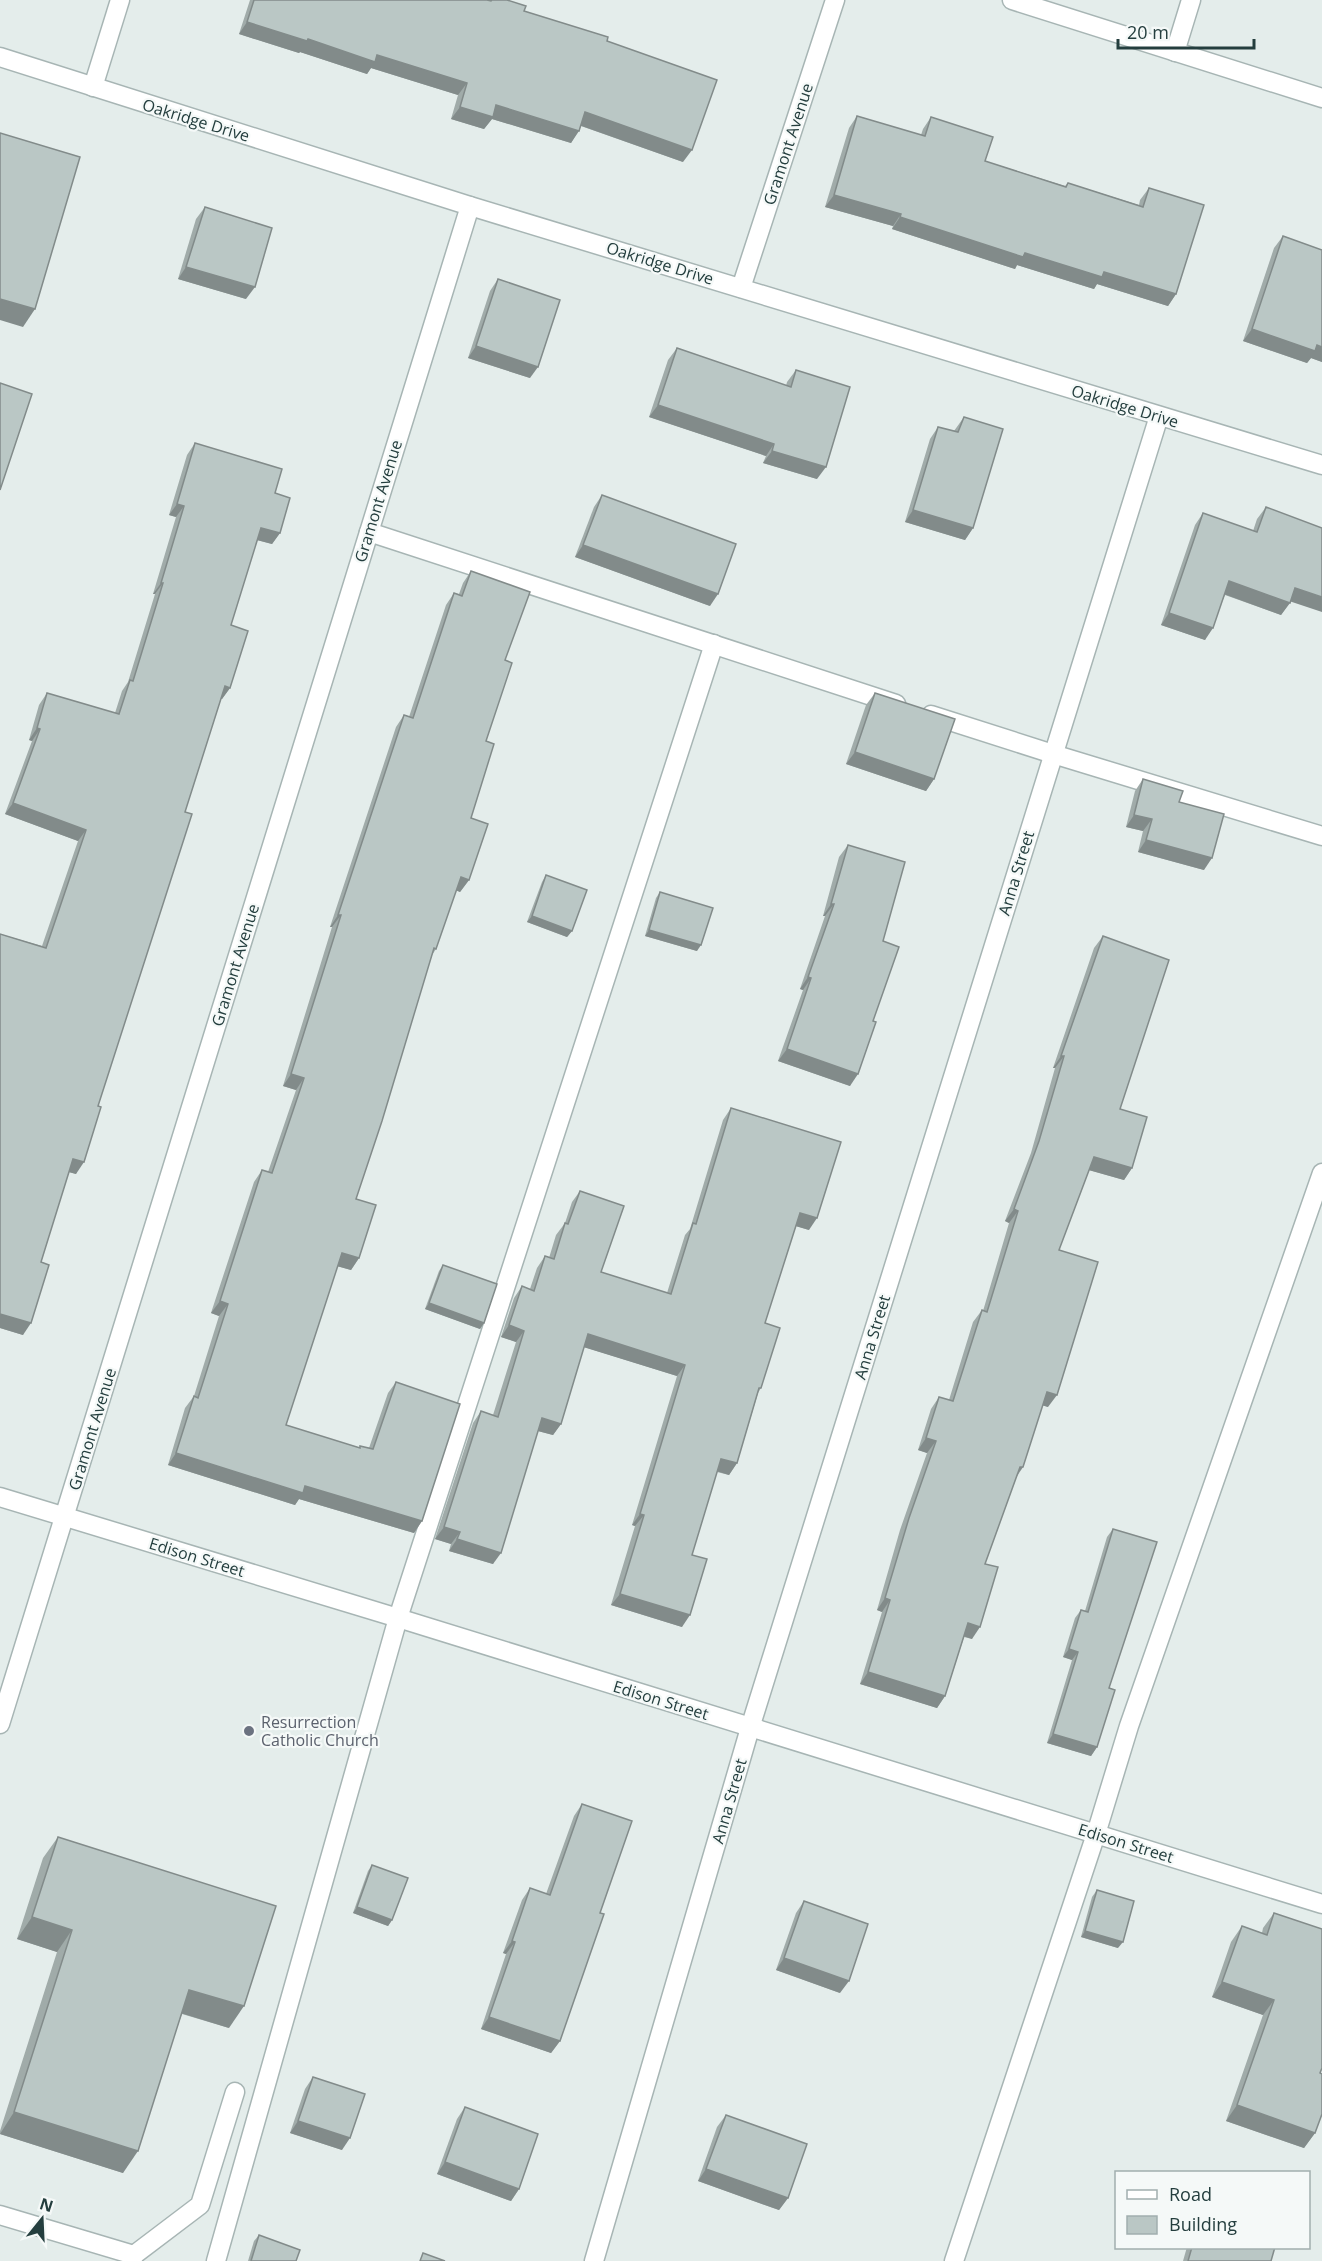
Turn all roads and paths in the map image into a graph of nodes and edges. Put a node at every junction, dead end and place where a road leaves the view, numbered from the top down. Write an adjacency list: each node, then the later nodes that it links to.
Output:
1 (120, 0): 7 (street)
2 (835, 0): 10 (street, Gramont Avenue)
3 (1012, 0): 5 (street)
4 (1191, 0): 5 (street)
5 (1175, 52): 8 (street)
6 (0, 57): 7 (street, Oakridge Drive)
7 (93, 87): 9 (street, Oakridge Drive)
8 (1322, 98)
9 (470, 206): 10 (street, Oakridge Drive); 13 (street, Gramont Avenue)
10 (741, 288): 11 (street, Oakridge Drive)
11 (1159, 416): 12 (street, Oakridge Drive); 15 (street, Anna Street)
12 (1322, 465)
13 (369, 532): 14 (street); 19 (street, Gramont Avenue)
14 (714, 644): 15 (street); 20 (street)
15 (1053, 754): 16 (street); 22 (street, Anna Street)
16 (1322, 836)
17 (1322, 1173): 23 (street)
18 (0, 1497): 19 (street, Edison Street)
19 (64, 1517): 20 (street, Edison Street); 21 (street, Gramont Avenue)
20 (398, 1618): 22 (street, Edison Street); 28 (street)
21 (0, 1724)
22 (750, 1728): 23 (street, Edison Street); 29 (street, Anna Street)
23 (1096, 1834): 24 (street, Edison Street); 30 (street)
24 (1322, 1904)
25 (235, 2092): 27 (street)
26 (0, 2215): 27 (street)
27 (133, 2258)
28 (216, 2261)
29 (594, 2261)
30 (954, 2261)

